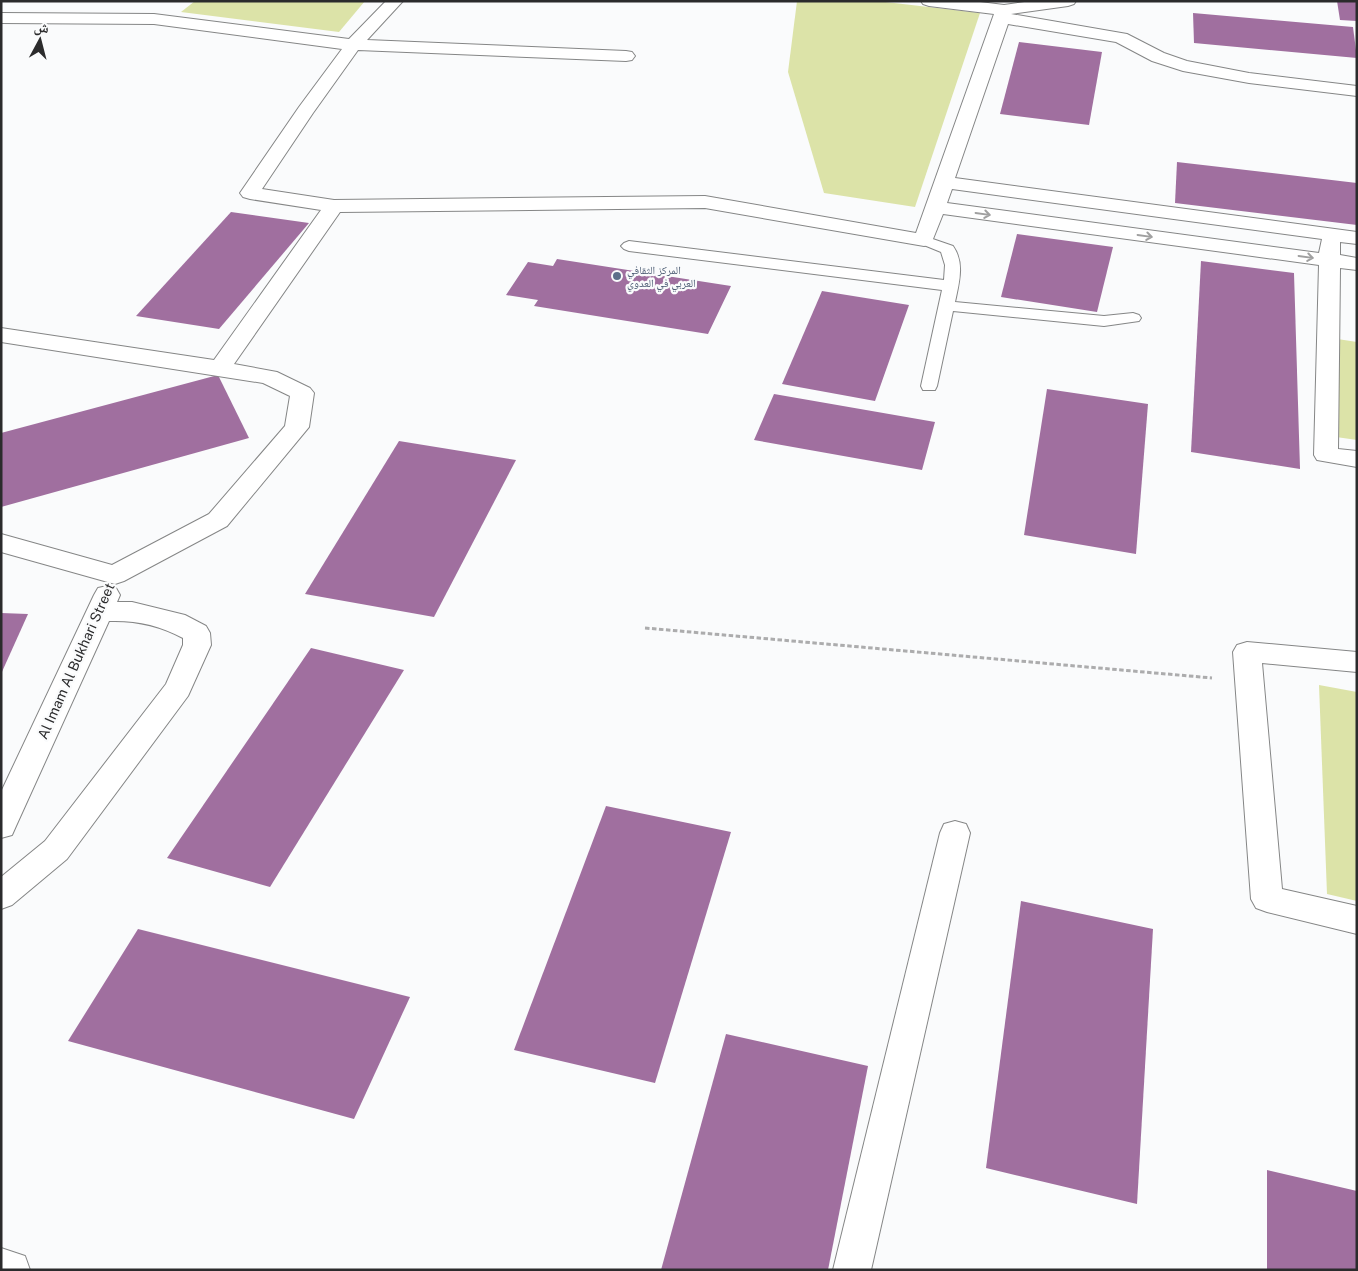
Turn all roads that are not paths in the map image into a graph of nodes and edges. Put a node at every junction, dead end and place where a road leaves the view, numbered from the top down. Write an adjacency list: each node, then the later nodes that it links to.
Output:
1 (395, 1): 8 (street)
2 (929, 1): 5 (street)
3 (1068, 1): 5 (street)
4 (169, 7): 7 (street)
5 (1003, 14): 10 (street); 11 (street)
6 (1, 18): 7 (street)
7 (154, 19): 8 (street)
8 (353, 45): 9 (street); 12 (street)
9 (626, 56)
10 (1357, 91)
11 (944, 182): 13 (street); 14 (street)
12 (334, 206): 16 (street); 24 (street)
13 (935, 207): 16 (street); 18 (street, one-way to 18)
14 (1330, 234): 15 (street); 18 (street)
15 (1357, 238)
16 (924, 240): 20 (lane)
17 (629, 246): 20 (lane)
18 (1329, 260): 19 (street); 26 (street)
19 (1357, 264)
20 (951, 286): 21 (lane)
21 (947, 306): 22 (lane); 25 (lane)
22 (1134, 318)
23 (1, 335): 24 (street)
24 (220, 368): 28 (street)
25 (929, 386)
26 (1357, 459)
27 (1, 543): 28 (street, Al Imam Al Bukhari Street)
28 (115, 575): 29 (street, Al Imam Al Bukhari Street)
29 (100, 612): 31 (street, Al Imam Al Bukhari Street); 33 (street)
30 (1357, 662): 34 (street)
31 (3, 816)
32 (955, 832): 37 (street)
33 (1, 896)
34 (1357, 920)
35 (1, 1267): 36 (street)
36 (11, 1270)
37 (852, 1270)

